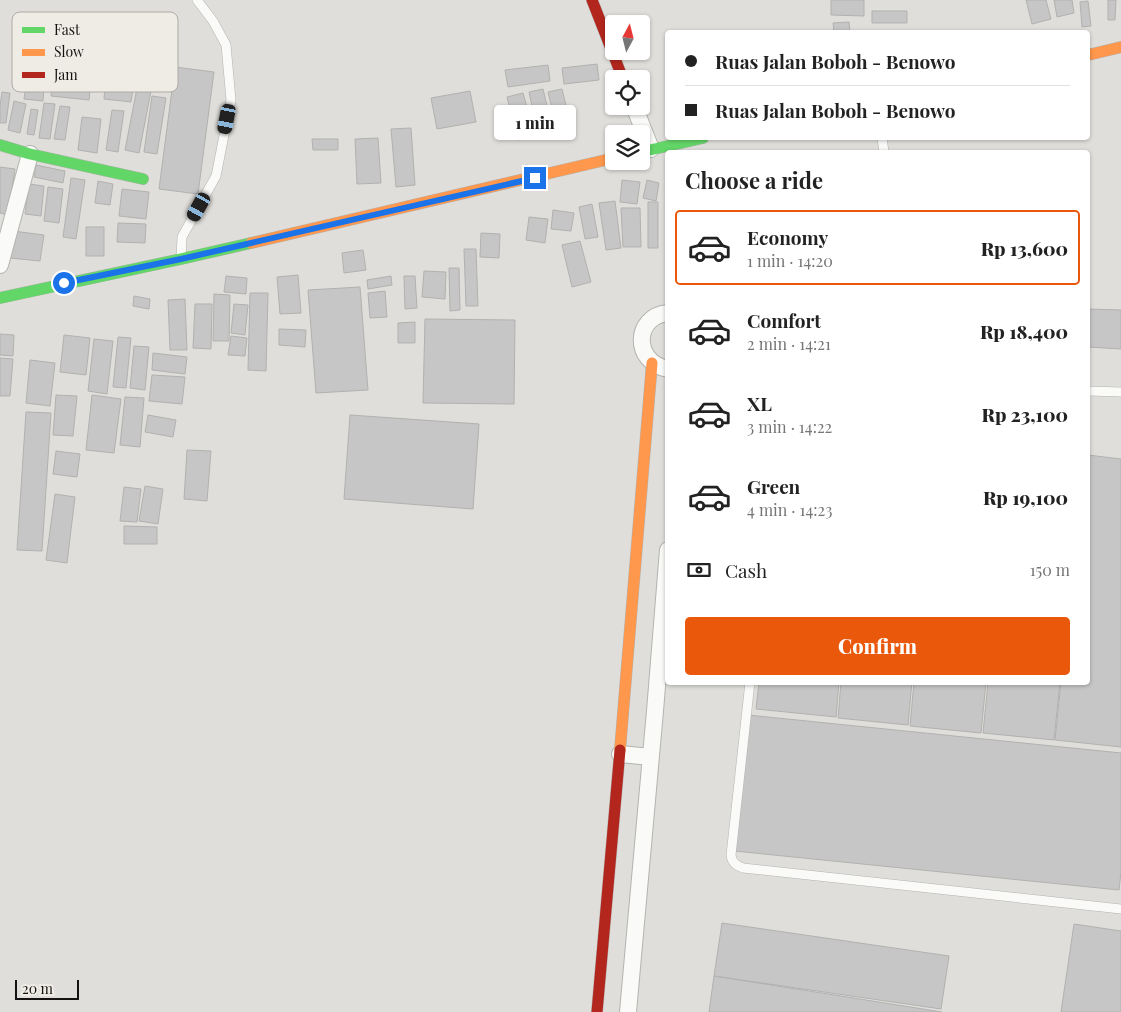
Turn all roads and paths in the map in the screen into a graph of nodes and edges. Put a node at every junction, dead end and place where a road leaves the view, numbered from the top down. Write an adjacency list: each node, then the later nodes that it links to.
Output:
1 (197, 0): 13 (lane)
2 (592, 0): 5 (street)
3 (1121, 48): 4 (street)
4 (1090, 55)
5 (619, 70)
6 (697, 140): 8 (street)
7 (0, 145): 10 (street)
8 (673, 148): 9 (street)
9 (650, 150)
10 (30, 154): 12 (street); 14 (street)
11 (605, 160): 13 (street)
12 (143, 180)
13 (181, 259): 15 (street)
14 (0, 265)
15 (0, 298)
16 (665, 313): 17 (street)
17 (660, 366): 22 (street)
18 (1090, 391): 19 (lane)
19 (1121, 392)
20 (665, 584): 23 (street)
21 (750, 685): 24 (lane)
22 (620, 754): 23 (street); 25 (street)
23 (650, 757): 26 (street)
24 (1121, 910)
25 (597, 1012)
26 (628, 1012)

